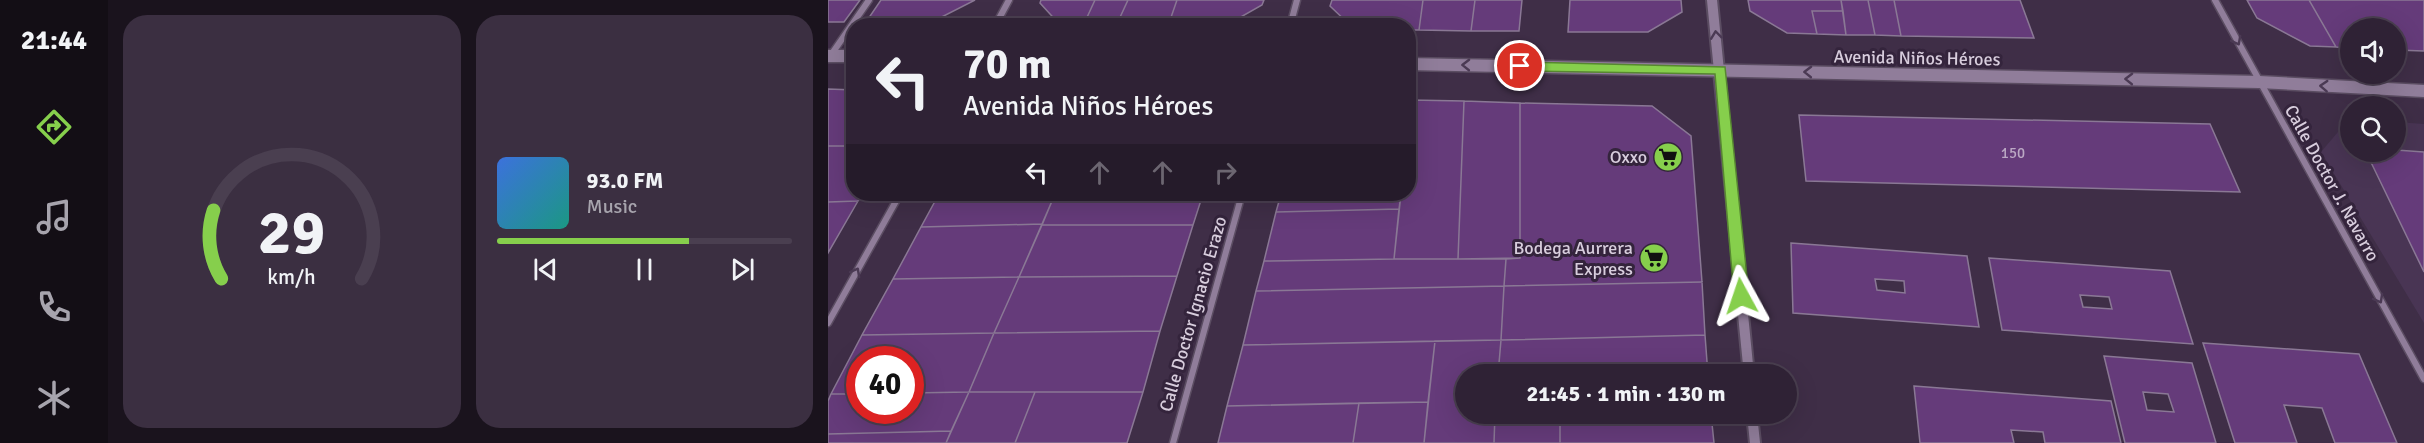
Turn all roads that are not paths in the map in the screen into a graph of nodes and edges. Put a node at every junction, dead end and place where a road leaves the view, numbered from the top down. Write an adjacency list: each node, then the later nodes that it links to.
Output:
1 (869, 0): 6 (street)
2 (1009, 0): 7 (street)
3 (1297, 0): 8 (street)
4 (1712, 0): 13 (street, one-way to 4)
5 (2215, 0): 14 (street, Calle Doctor J. Navarro, one-way to 14)
6 (856, 18)
7 (999, 18)
8 (1292, 18)
9 (846, 32): 10 (street)
10 (829, 56): 11 (main road)
11 (846, 56)
12 (1416, 64): 13 (main road, Avenida Niños Héroes, one-way to 12)
13 (1720, 70): 14 (main road, Avenida Niños Héroes, one-way to 13); 19 (street)
14 (2259, 82): 15 (main road, Avenida Niños Héroes, one-way to 14); 20 (street, Calle Doctor J. Navarro, one-way to 20)
15 (2424, 91)
16 (896, 201): 18 (street, one-way to 16)
17 (1240, 201): 22 (street, Calle Doctor Ignacio Erazo)
18 (828, 323)
19 (1748, 364)
20 (2424, 379)
21 (1753, 424): 23 (street)
22 (1173, 443)
23 (1755, 443)

